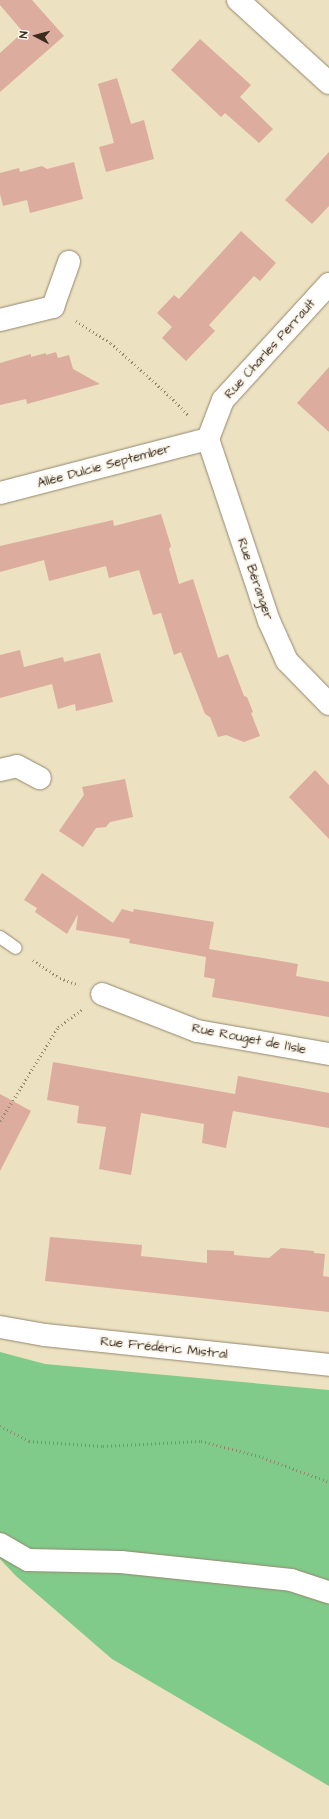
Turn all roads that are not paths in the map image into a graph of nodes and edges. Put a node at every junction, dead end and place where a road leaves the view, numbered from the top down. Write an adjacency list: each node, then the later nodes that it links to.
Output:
1 (238, 0): 2 (street)
2 (329, 83)
3 (69, 262): 5 (street)
4 (329, 284): 6 (street, Rue Charles Perrault)
5 (0, 320)
6 (208, 439): 7 (street, Allée Dulcie September); 8 (street, Rue Béranger)
7 (0, 492)
8 (329, 704)
9 (0, 770): 10 (street)
10 (40, 778)
11 (0, 937): 12 (lane)
12 (16, 948)
13 (102, 994): 14 (street, Rue Rouget de l'Isle)
14 (329, 1054)
15 (0, 1327): 16 (street, Rue Frédéric Mistral)
16 (329, 1365)
17 (0, 1544): 18 (street)
18 (329, 1592)

